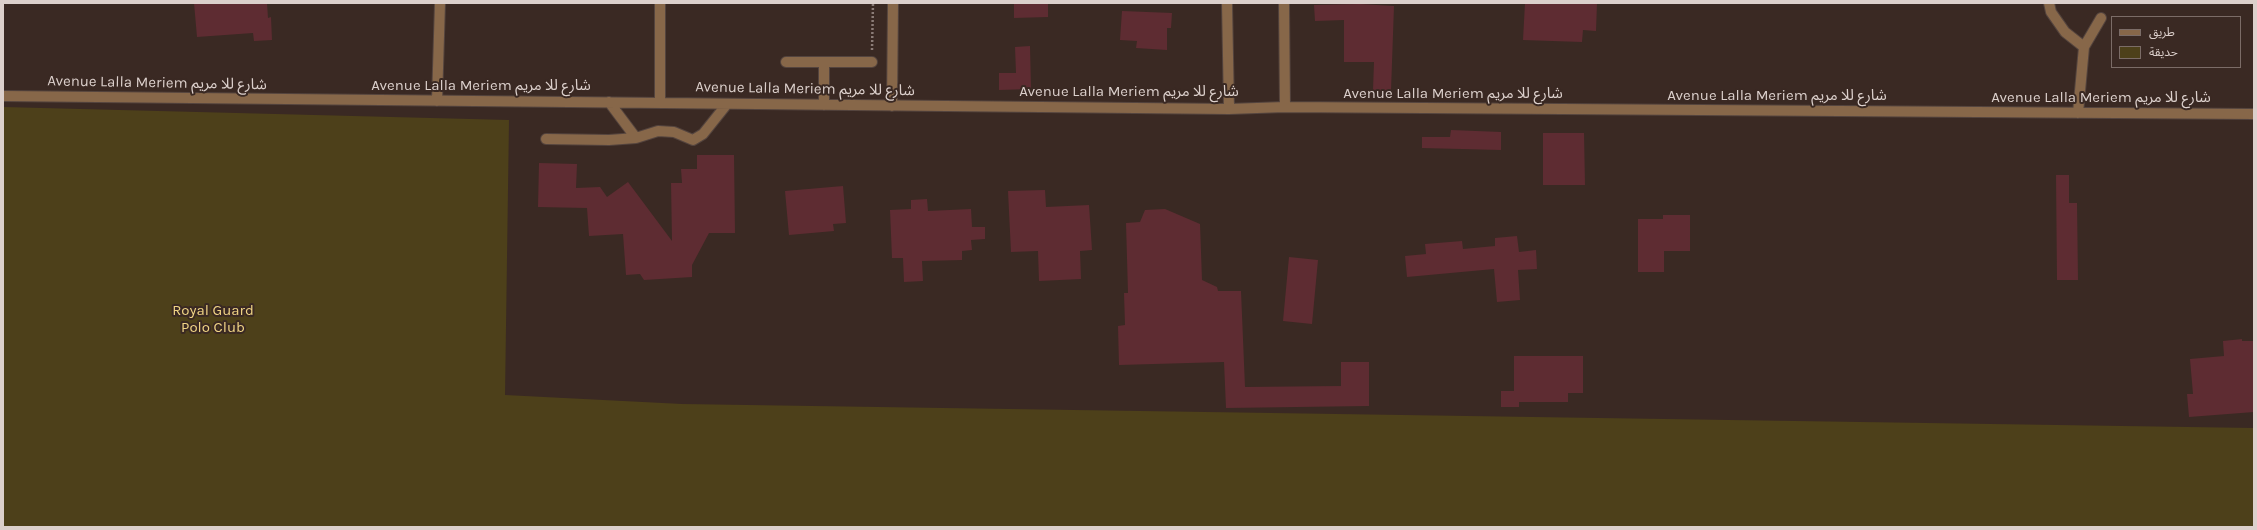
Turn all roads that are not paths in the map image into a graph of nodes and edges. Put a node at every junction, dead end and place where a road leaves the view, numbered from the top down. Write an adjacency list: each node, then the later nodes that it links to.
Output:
1 (440, 3): 13 (street)
2 (660, 3): 15 (street)
3 (893, 3): 18 (street)
4 (1227, 3): 20 (street)
5 (1284, 3): 19 (street)
6 (2049, 3): 8 (street)
7 (2101, 18): 8 (street)
8 (2084, 47): 21 (street)
9 (786, 62): 10 (street)
10 (824, 62): 11 (street); 17 (street)
11 (872, 62)
12 (3, 96): 13 (street, Avenue Lalla Meriem شارع للا مريم)
13 (437, 102): 14 (street, Avenue Lalla Meriem شارع للا مريم)
14 (609, 102): 15 (street, Avenue Lalla Meriem شارع للا مريم); 23 (street)
15 (660, 102): 16 (street, Avenue Lalla Meriem شارع للا مريم)
16 (727, 104): 17 (street, Avenue Lalla Meriem شارع للا مريم); 23 (street)
17 (824, 105): 18 (street, Avenue Lalla Meriem شارع للا مريم)
18 (892, 106): 20 (street, Avenue Lalla Meriem شارع للا مريم)
19 (1285, 107): 20 (street, Avenue Lalla Meriem شارع للا مريم); 21 (street, Avenue Lalla Meriem شارع للا مريم)
20 (1229, 109)
21 (2078, 113): 22 (street, Avenue Lalla Meriem شارع للا مريم)
22 (2254, 114)
23 (636, 138): 24 (street)
24 (546, 139)

